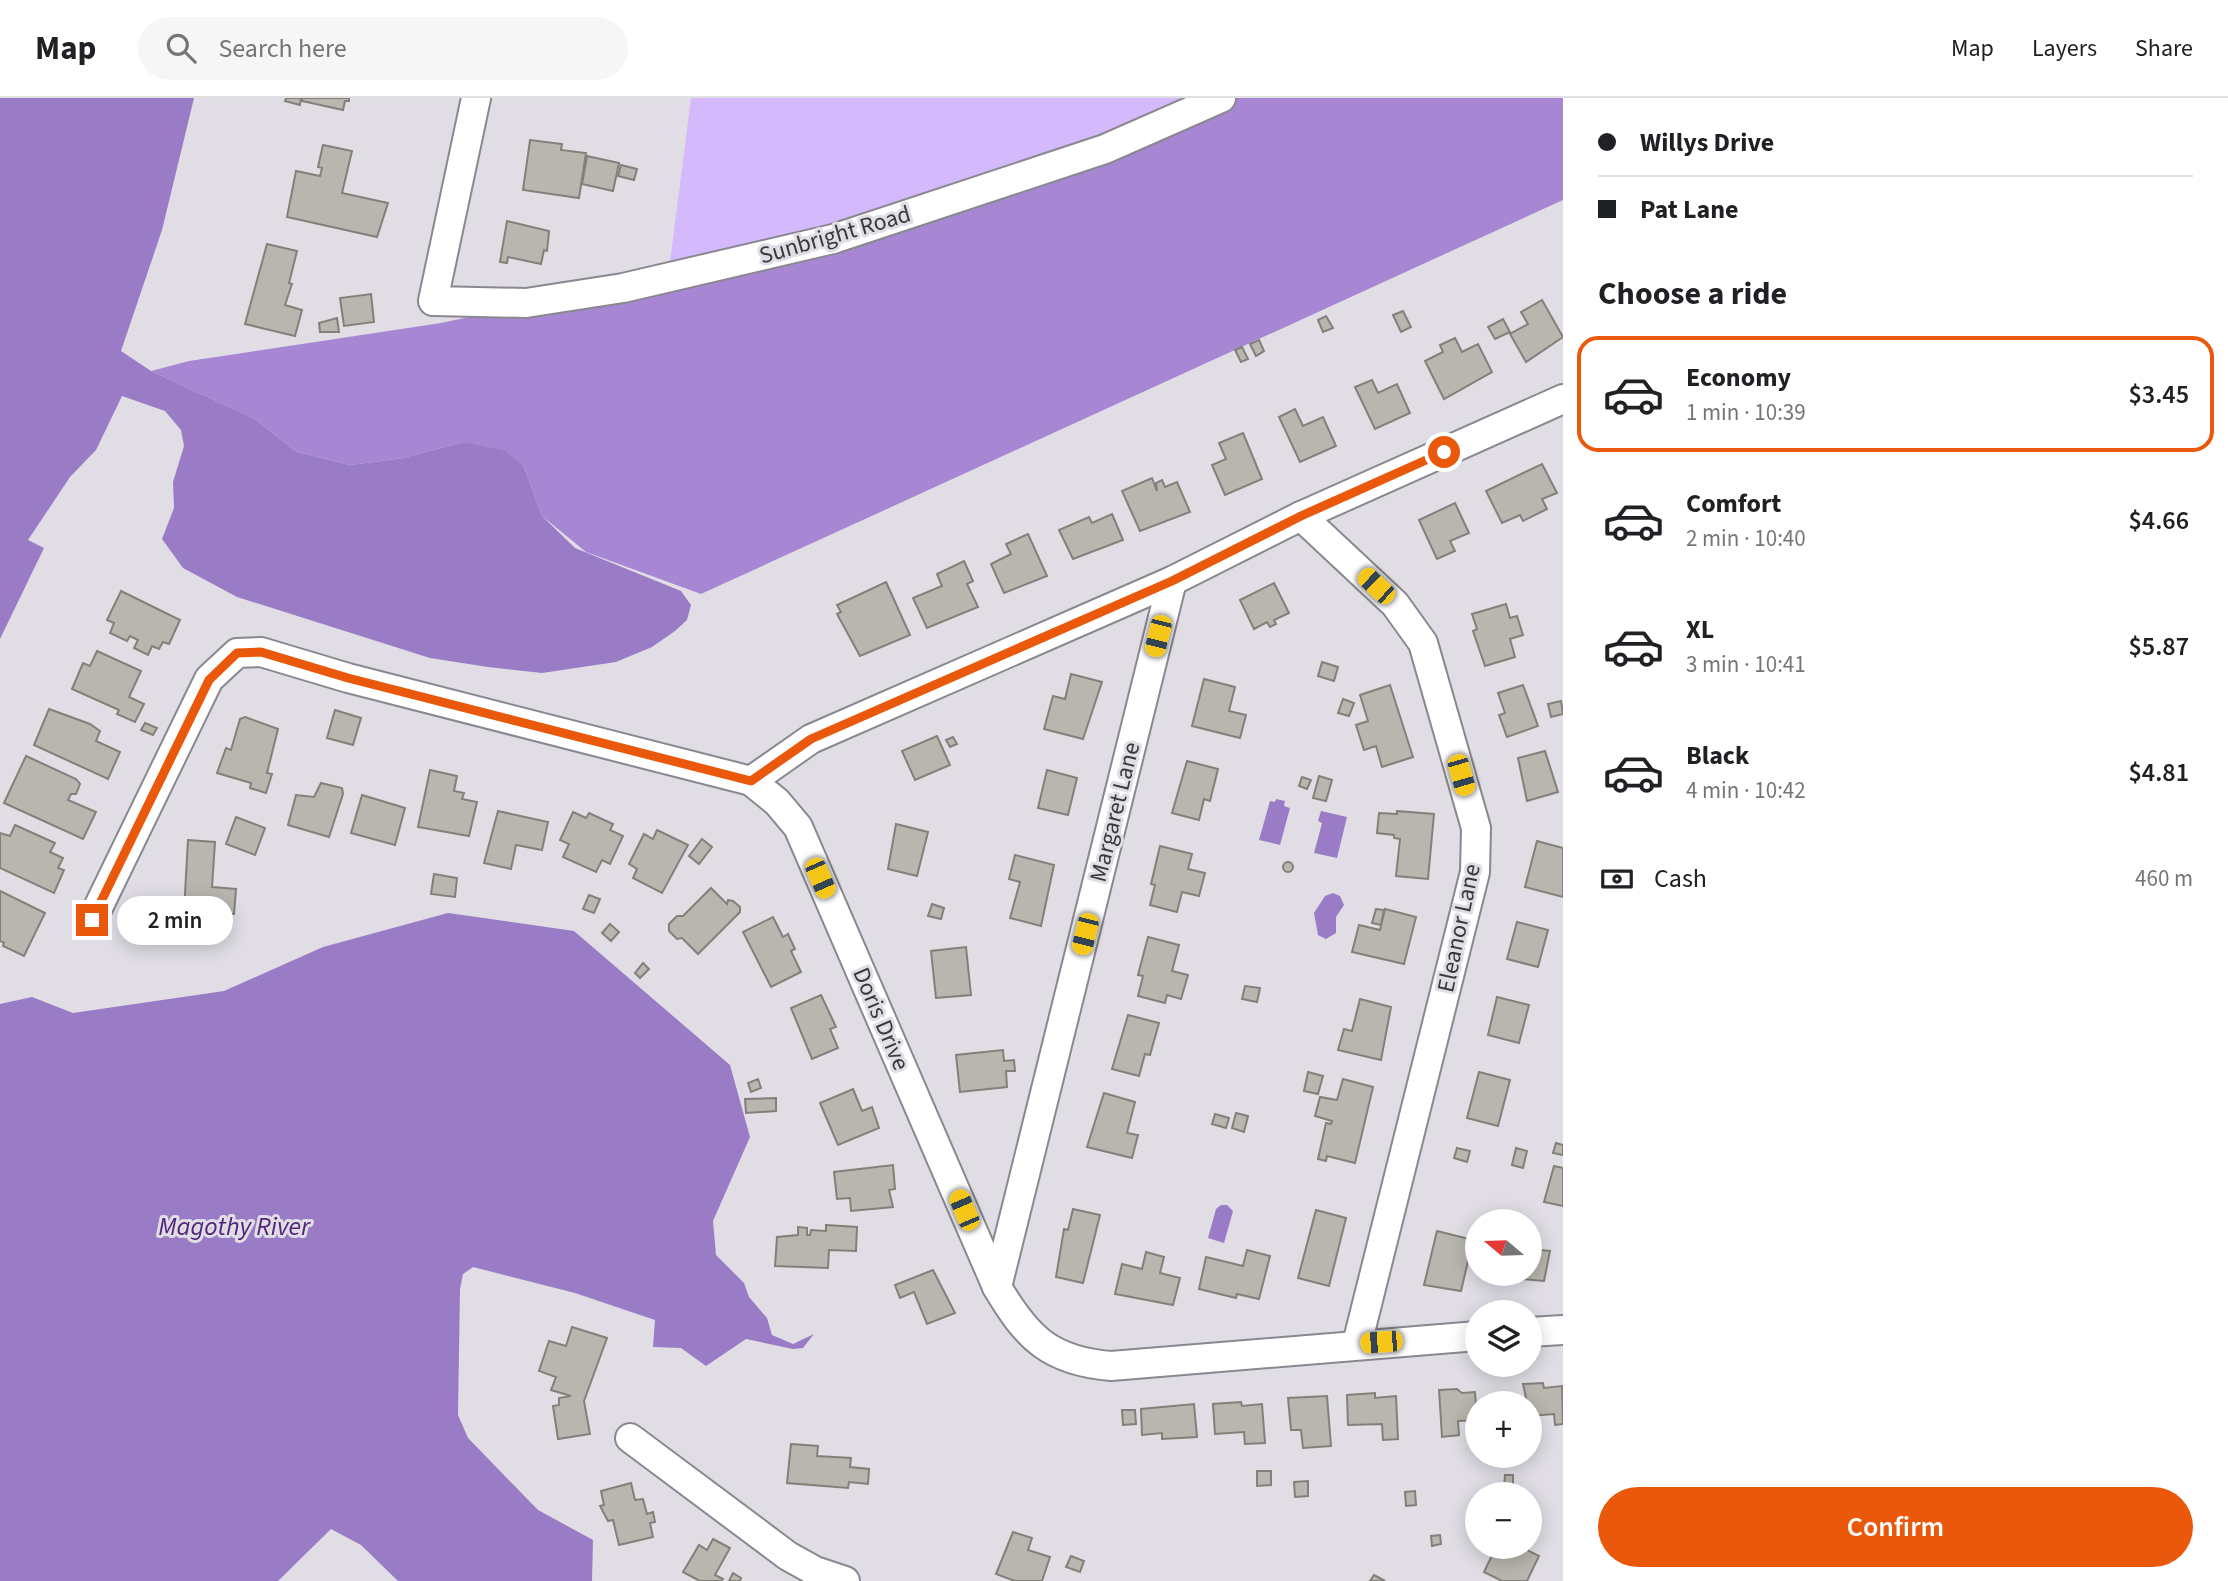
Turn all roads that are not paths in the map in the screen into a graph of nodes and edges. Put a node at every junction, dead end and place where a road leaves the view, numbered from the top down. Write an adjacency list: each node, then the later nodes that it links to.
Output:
1 (476, 98): 2 (street, Sunbright Road)
2 (1221, 98)
3 (1563, 399): 4 (street)
4 (1301, 516): 5 (street); 12 (street, Eleanor Lane)
5 (1172, 581): 6 (street); 8 (street, Margaret Lane)
6 (751, 781): 7 (street, Doris Drive); 8 (street, Doris Drive)
7 (92, 920)
8 (998, 1287): 12 (street, Doris Drive)
9 (1563, 1330): 10 (street)
10 (1542, 1331)
11 (1465, 1337): 12 (street, Doris Drive)
12 (1357, 1344)
13 (630, 1438): 14 (street)
14 (845, 1581)

